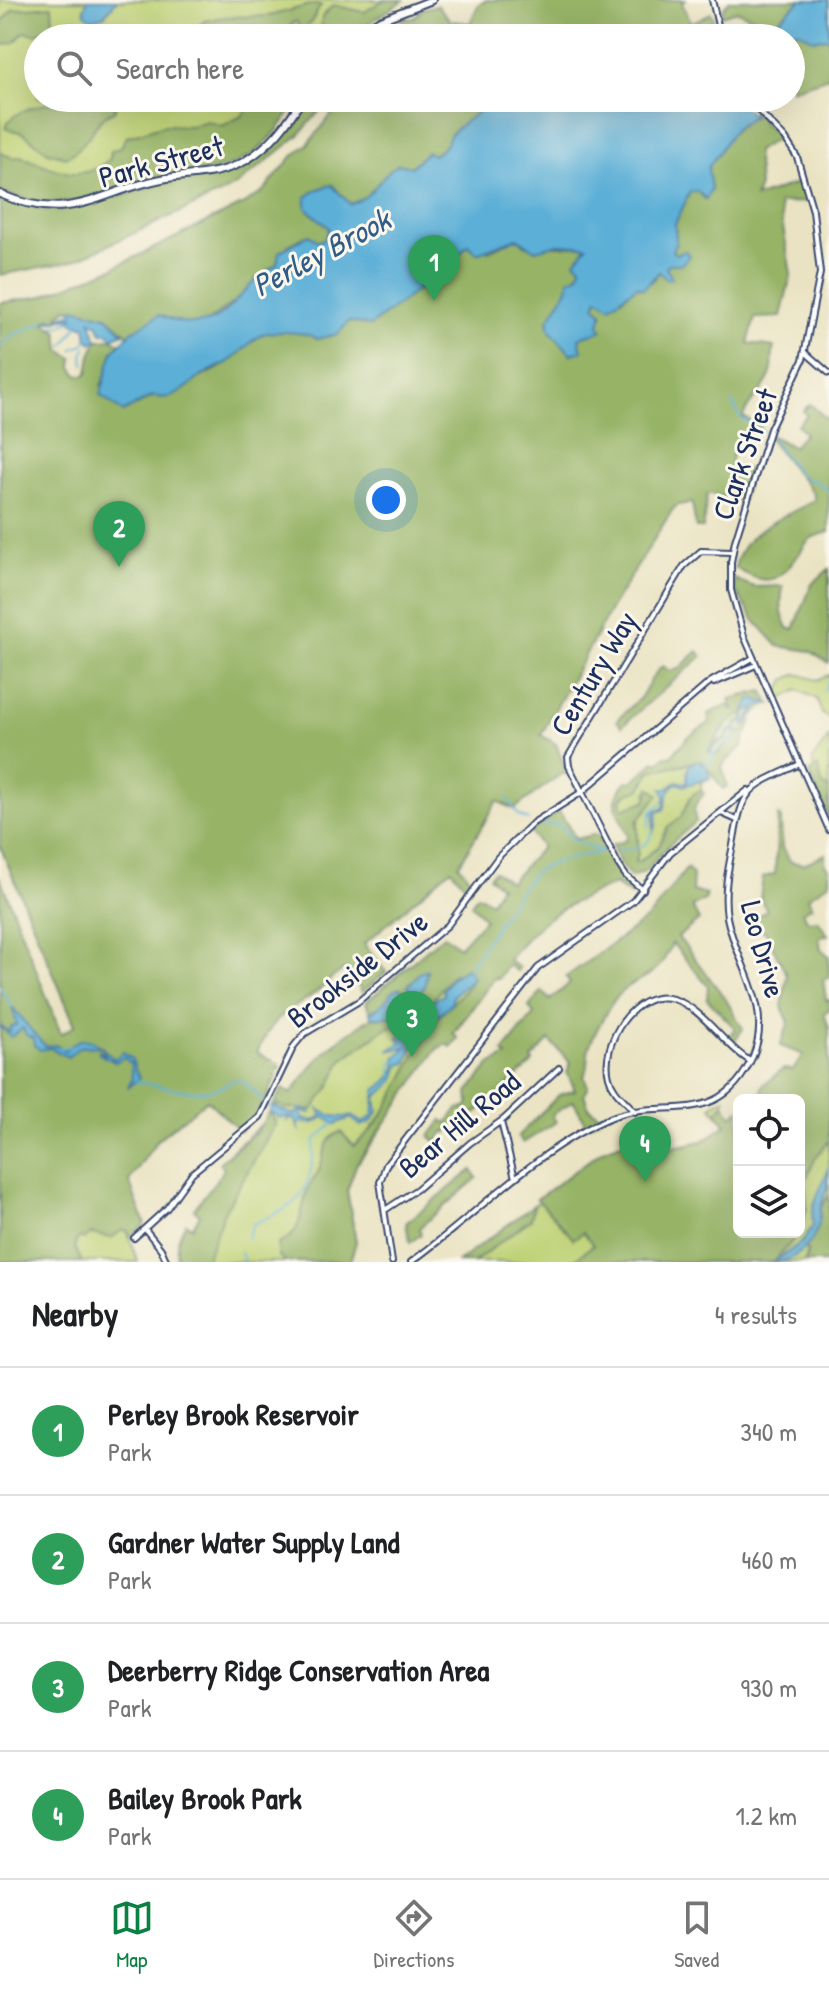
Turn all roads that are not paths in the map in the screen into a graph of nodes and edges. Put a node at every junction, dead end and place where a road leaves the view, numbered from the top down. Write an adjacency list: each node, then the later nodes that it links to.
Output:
1 (432, 0): 3 (street)
2 (712, 0): 4 (street)
3 (374, 24)
4 (718, 24)
5 (295, 112): 7 (street, Park Street)
6 (760, 112): 9 (street, Clark Street)
7 (0, 194)
8 (829, 247): 9 (street)
9 (819, 248): 10 (street, Clark Street)
10 (805, 352): 11 (street); 12 (street, Clark Street)
11 (829, 373)
12 (732, 552): 13 (street, Clark Street); 18 (street, Century Way)
13 (753, 658): 14 (street, Clark Street); 15 (street, Brookside Drive)
14 (756, 665): 15 (street, Brookside Drive); 16 (street, Clark Street)
15 (701, 690): 18 (street, Brookside Drive)
16 (800, 764): 17 (street); 21 (street, Clark Street)
17 (752, 787): 19 (street); 20 (street, Leo Drive)
18 (582, 792): 22 (street, Century Way); 29 (street, Brookside Drive)
19 (719, 813): 20 (street); 22 (street)
20 (737, 820): 23 (street, Leo Drive)
21 (829, 830)
22 (643, 890): 28 (street)
23 (750, 1061): 25 (street, Leo Drive); 25 (street)
24 (559, 1068): 26 (street, Bear Hill Road)
25 (635, 1112): 27 (street, Leo Drive)
26 (500, 1122): 27 (street); 28 (street, Bear Hill Road)
27 (515, 1178): 33 (street, Leo Drive)
28 (384, 1210): 32 (street)
29 (145, 1229): 30 (street, Brookside Drive); 31 (street)
30 (134, 1238)
31 (167, 1262)
32 (392, 1262)
33 (411, 1262)

